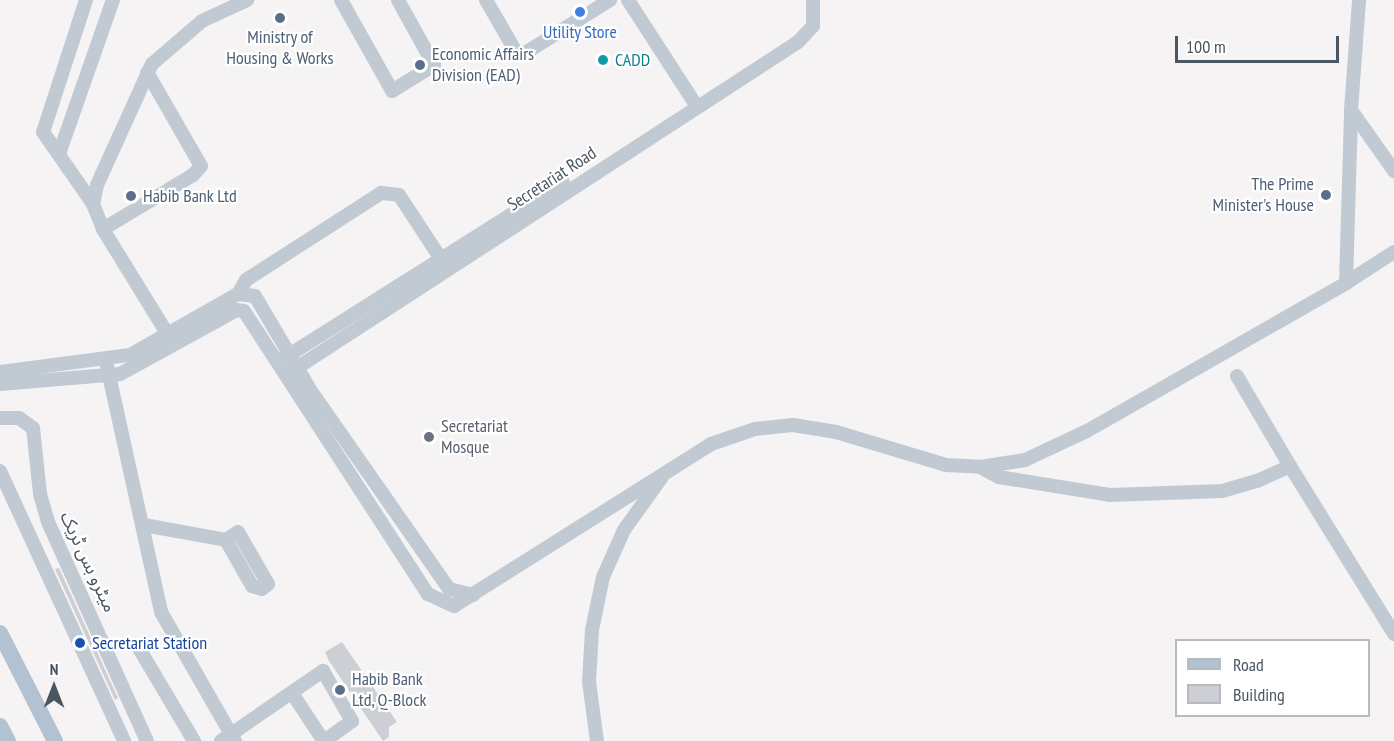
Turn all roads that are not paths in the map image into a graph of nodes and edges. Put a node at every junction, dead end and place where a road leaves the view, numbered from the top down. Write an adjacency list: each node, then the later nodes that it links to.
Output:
1 (86, 0): 15 (street)
2 (113, 0): 15 (street)
3 (247, 0): 12 (street)
4 (341, 0): 5 (street)
5 (399, 0)
6 (486, 0): 7 (street)
7 (610, 0)
8 (628, 0): 13 (street)
9 (807, 0): 13 (street, Secretariat Road)
10 (813, 0): 13 (street, Secretariat Road)
11 (1359, 0): 14 (street)
12 (147, 72): 17 (street); 18 (street)
13 (694, 103): 20 (street, Secretariat Road); 26 (street, Secretariat Road)
14 (1351, 110): 16 (street); 21 (street)
15 (59, 154): 17 (street)
16 (1394, 171)
17 (93, 204): 18 (street)
18 (103, 229): 23 (street)
19 (1394, 252): 21 (street)
20 (441, 259): 22 (street); 24 (street, Secretariat Road)
21 (1346, 283): 32 (street)
22 (238, 294): 23 (street); 24 (street)
23 (171, 340): 24 (street); 25 (street)
24 (284, 358): 26 (street)
25 (108, 368): 27 (street); 29 (street); 35 (street)
26 (292, 371): 37 (street); 37 (street)
27 (0, 372)
28 (1237, 376): 31 (street)
29 (0, 384)
30 (0, 418): 48 (street, میٹرو بس ٹریک)
31 (1290, 466): 32 (street); 39 (street)
32 (980, 467): 33 (street)
33 (668, 470): 37 (street); 50 (street)
34 (0, 471): 47 (street)
35 (144, 525): 36 (street); 43 (street)
36 (226, 540)
37 (472, 595)
38 (0, 633): 46 (main road)
39 (1394, 634)
40 (137, 645): 49 (street)
41 (292, 693): 43 (street); 44 (street); 44 (street)
42 (0, 726): 45 (main road)
43 (229, 738)
44 (324, 740)
45 (8, 741)
46 (55, 741)
47 (124, 741)
48 (147, 741)
49 (194, 741)
50 (597, 741)

